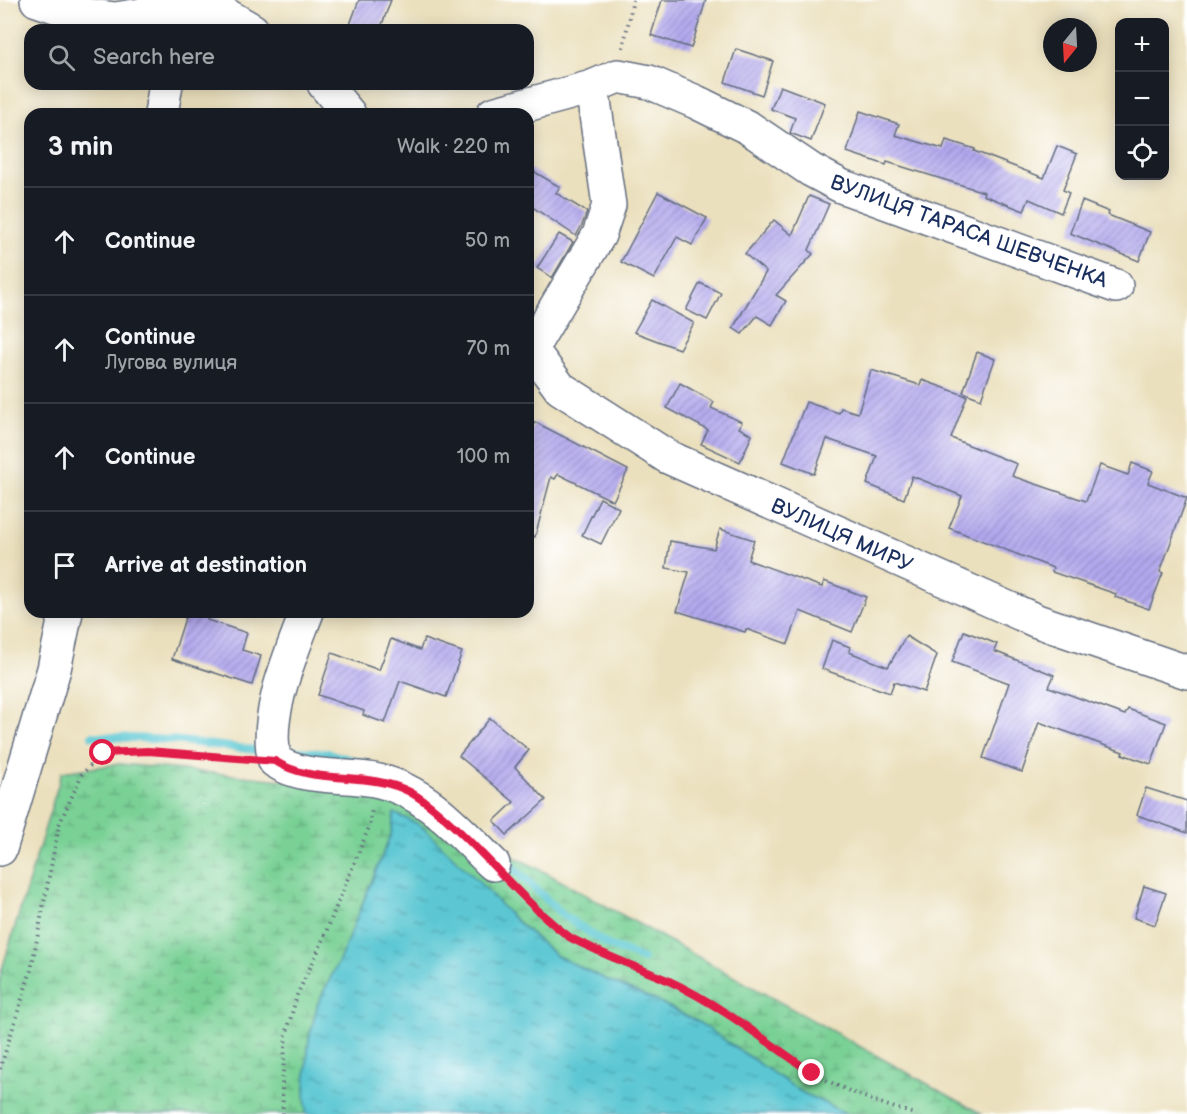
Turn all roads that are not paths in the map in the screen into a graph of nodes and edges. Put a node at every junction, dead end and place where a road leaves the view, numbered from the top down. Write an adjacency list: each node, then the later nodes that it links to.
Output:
1 (37, 0): 2 (main road)
2 (116, 10): 3 (main road)
3 (174, 13): 4 (main road)
4 (242, 24)
5 (605, 81): 10 (main road, ВУЛИЦЯ ТАРАСА ШЕВЧЕНКА); 11 (main road, ВУЛИЦЯ ТАРАСА ШЕВЧЕНКА); 12 (main road)
6 (164, 90): 8 (main road)
7 (329, 90): 9 (main road)
8 (162, 108)
9 (344, 108)
10 (513, 108)
11 (1116, 286)
12 (534, 341)
13 (534, 352): 16 (main road, ВУЛИЦЯ МИРУ)
14 (65, 618): 17 (main road)
15 (305, 618): 18 (main road)
16 (1187, 672)
17 (0, 849)
18 (493, 864)

